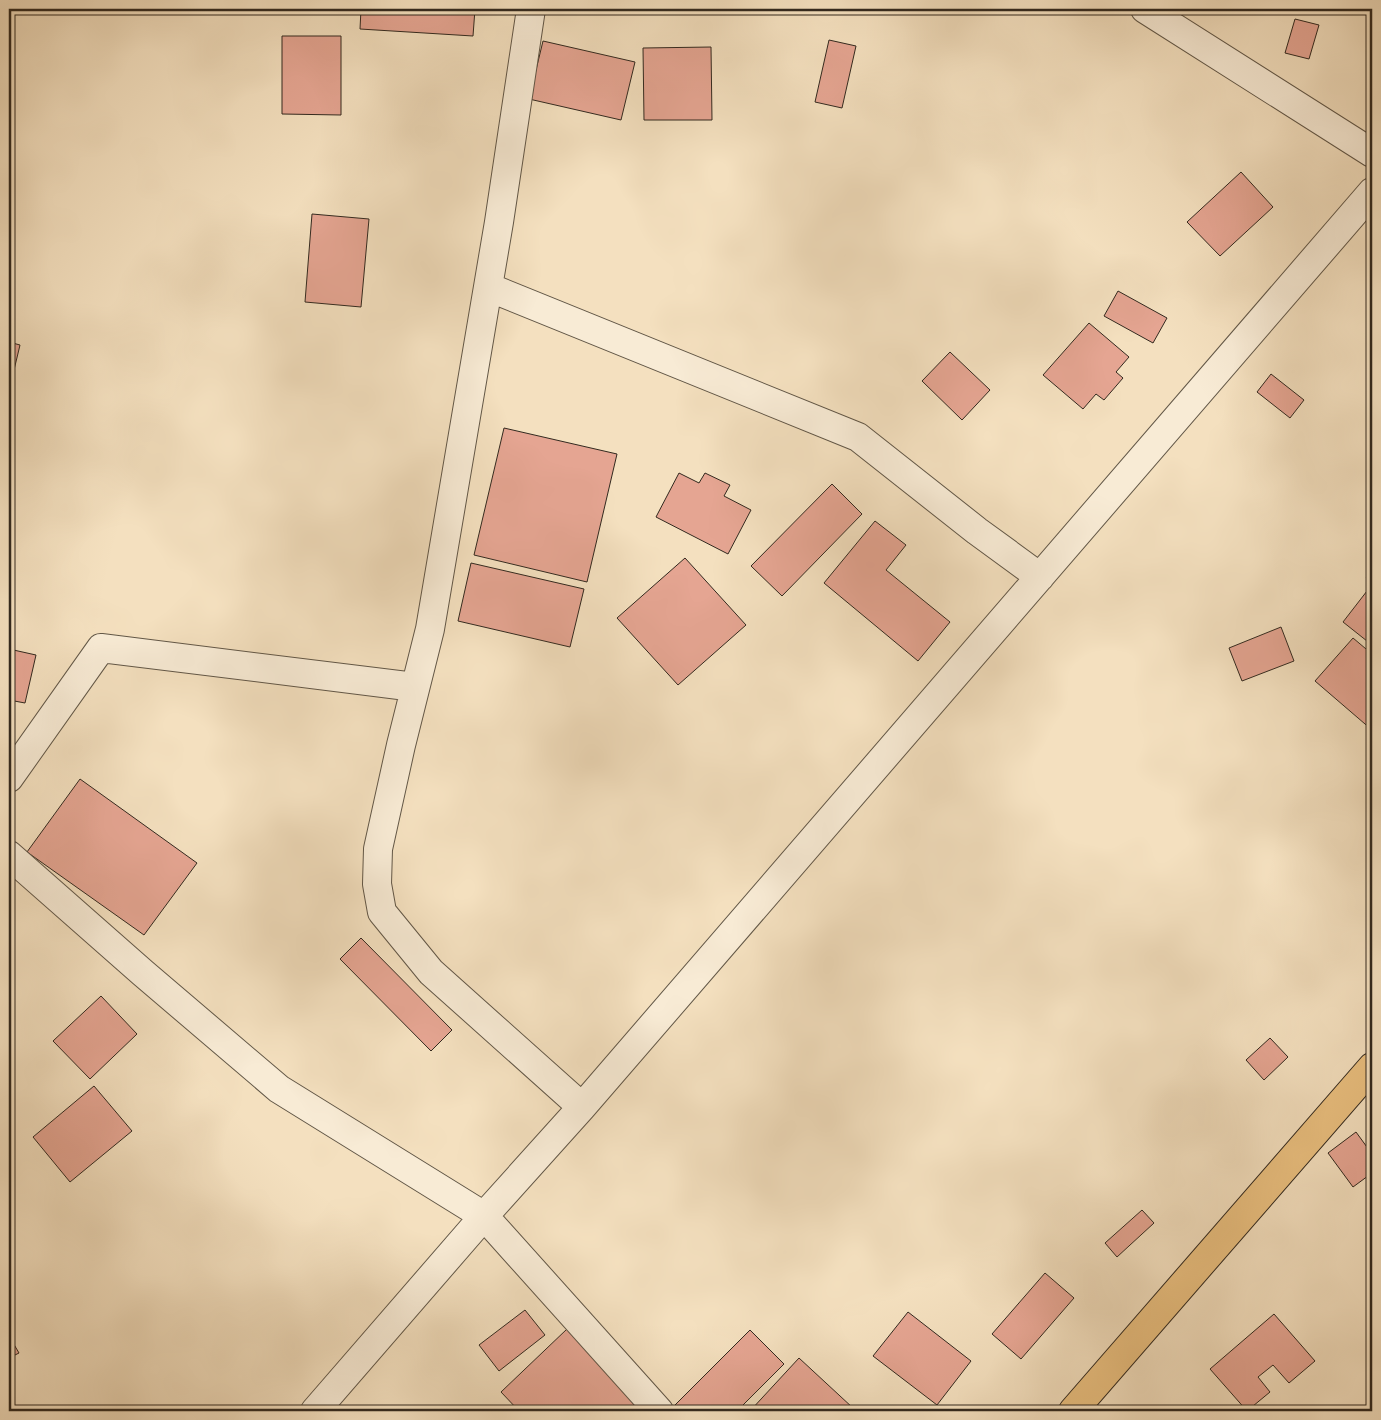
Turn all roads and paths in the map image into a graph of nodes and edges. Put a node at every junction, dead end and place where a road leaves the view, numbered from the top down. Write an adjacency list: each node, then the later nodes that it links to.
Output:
1 (531, 9): 5 (street)
2 (1151, 10): 3 (street)
3 (1372, 153)
4 (1372, 192): 6 (street)
5 (488, 287): 6 (street); 7 (street)
6 (1040, 577): 11 (street)
7 (415, 687): 8 (street); 11 (street)
8 (9, 778)
9 (9, 854): 12 (street)
10 (1372, 1067): 15 (main road)
11 (582, 1107): 12 (street)
12 (484, 1216): 13 (street); 14 (street)
13 (315, 1411)
14 (659, 1411)
15 (1073, 1411)

